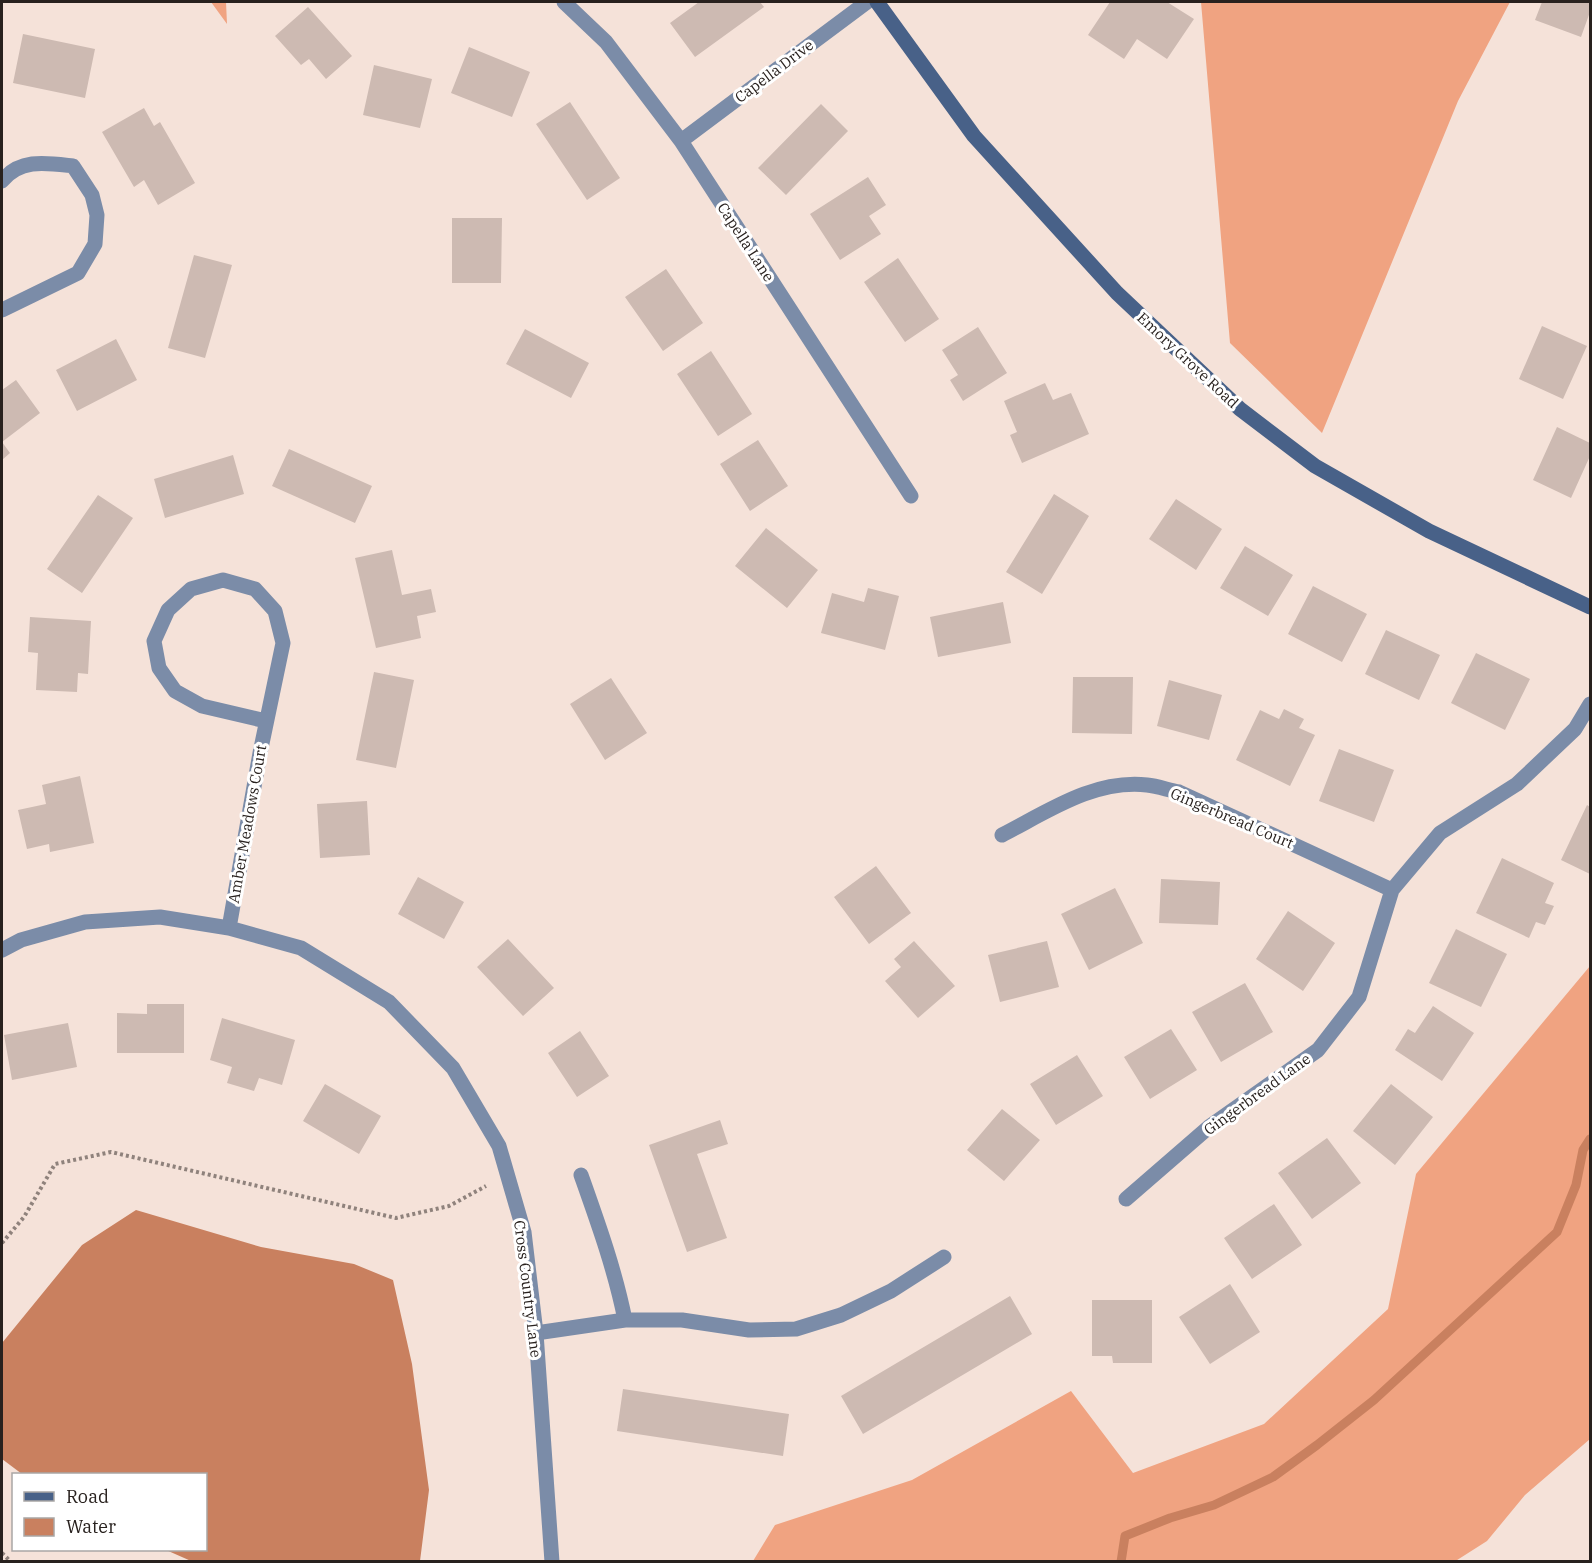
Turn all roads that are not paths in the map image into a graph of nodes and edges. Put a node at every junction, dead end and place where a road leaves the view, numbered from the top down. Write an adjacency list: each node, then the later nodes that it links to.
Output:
1 (564, 2): 4 (street, Capella Lane)
2 (867, 2): 4 (street, Capella Drive)
3 (877, 2): 8 (street, Emory Grove Road)
4 (681, 141): 7 (street, Capella Lane)
5 (2, 181): 6 (street)
6 (2, 310)
7 (911, 495)
8 (1590, 607)
9 (1590, 704): 12 (street, Gingerbread Lane)
10 (266, 721): 10 (street, Amber Meadows Court); 13 (street, Amber Meadows Court)
11 (1002, 835): 12 (street, Gingerbread Court)
12 (1392, 890): 16 (street, Gingerbread Lane)
13 (229, 928): 14 (street, Cross Country Lane); 19 (street, Cross Country Lane)
14 (2, 950)
15 (581, 1175): 18 (street)
16 (1126, 1199)
17 (944, 1257): 18 (street)
18 (625, 1320): 19 (street)
19 (536, 1333): 20 (street, Cross Country Lane)
20 (552, 1562)

